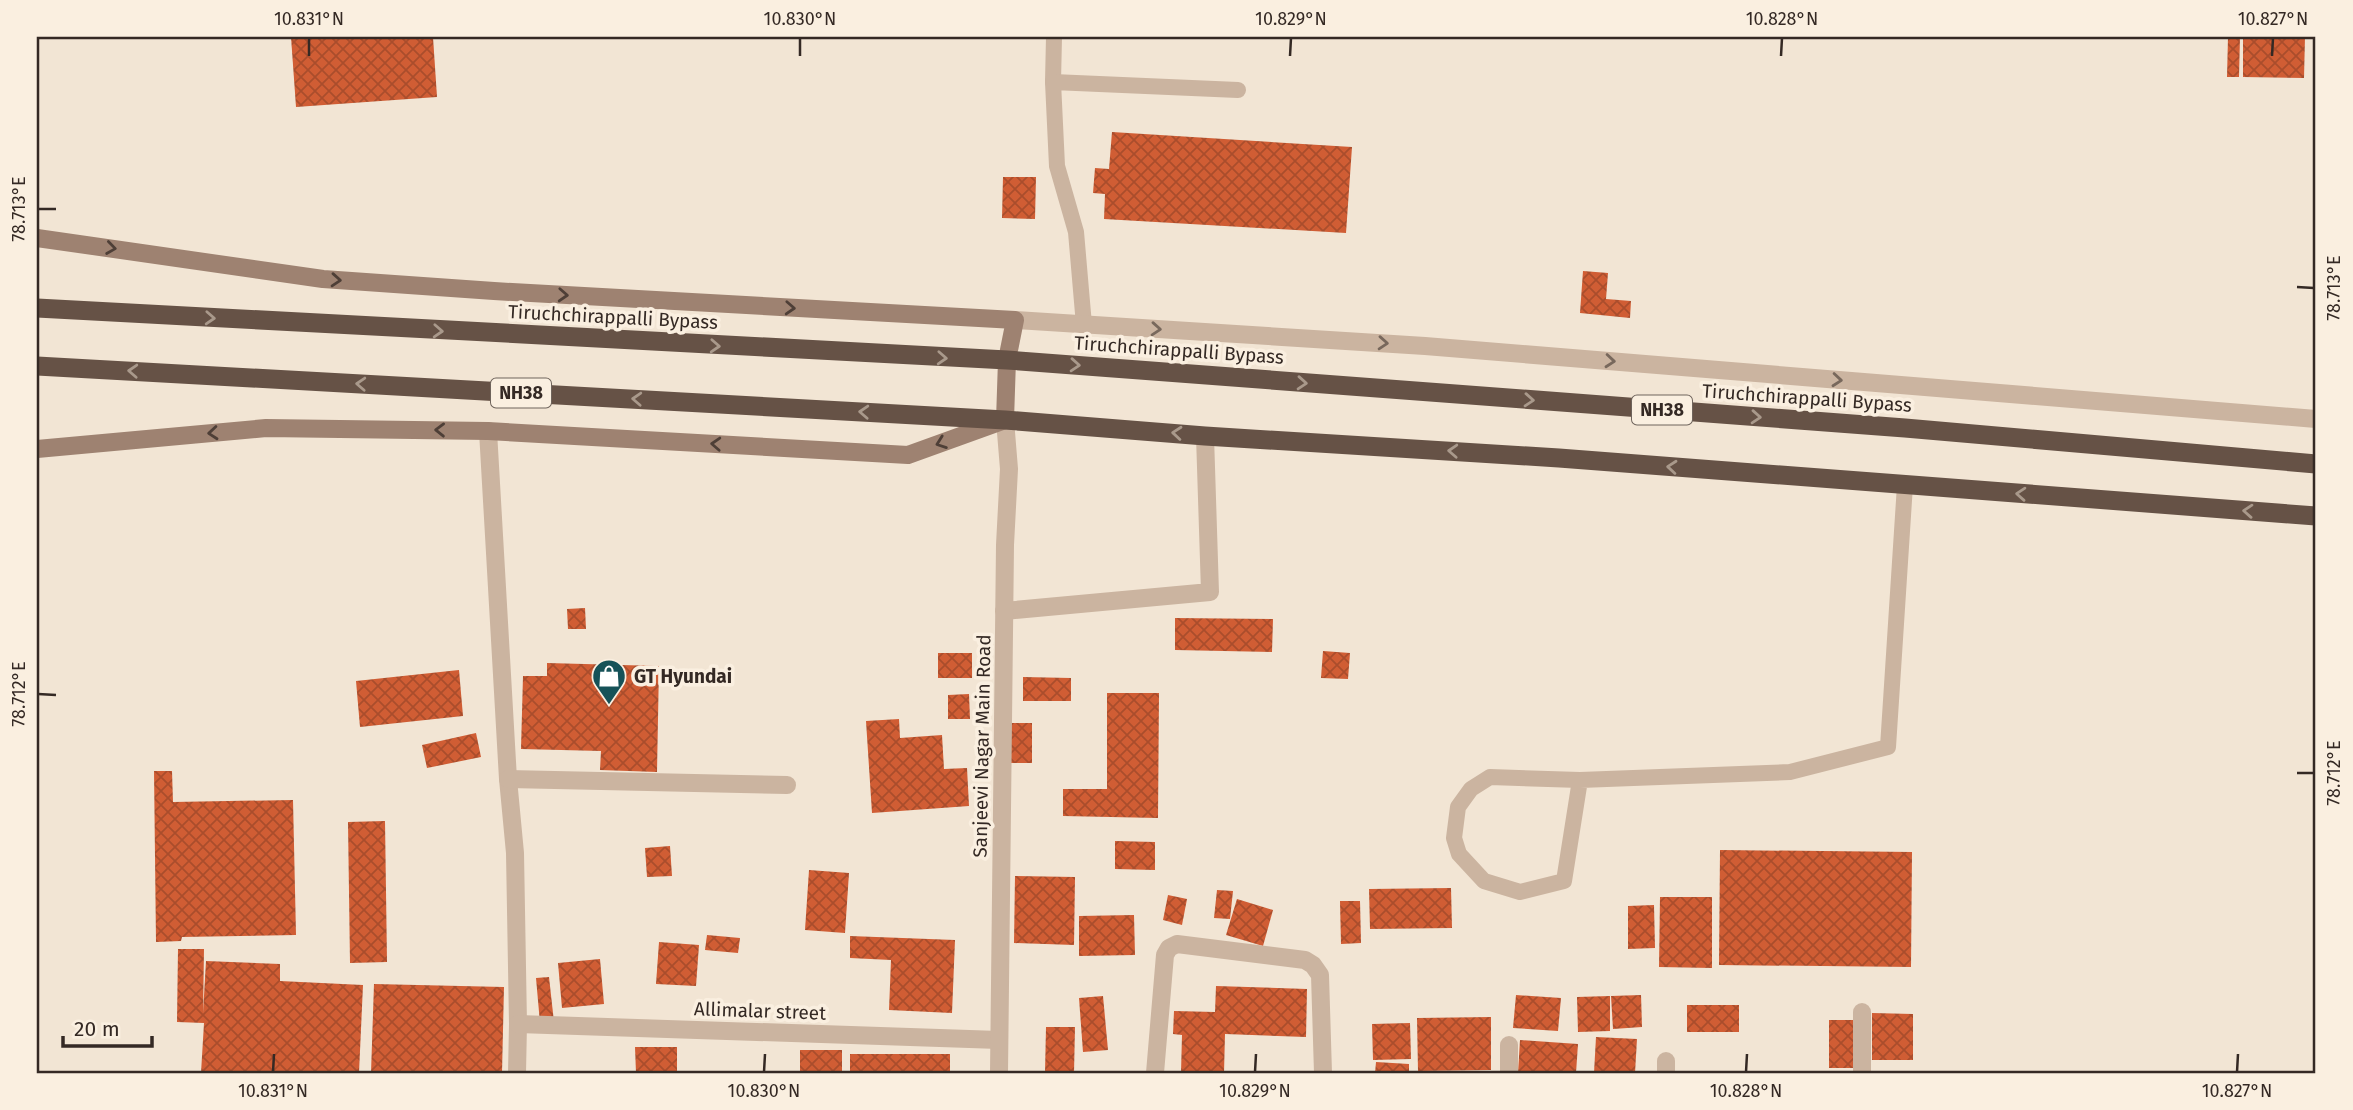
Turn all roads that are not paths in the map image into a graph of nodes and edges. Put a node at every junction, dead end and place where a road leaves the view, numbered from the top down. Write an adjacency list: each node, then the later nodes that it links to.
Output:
1 (1054, 37): 2 (lane)
2 (1054, 82): 3 (lane); 7 (lane)
3 (1238, 90)
4 (40, 238): 6 (main road, one-way to 6)
5 (41, 309): 8 (highway, Tiruchchirappalli Bypass / NH38, one-way to 8)
6 (1015, 320): 7 (street); 8 (main road)
7 (1084, 325): 10 (street, one-way to 10)
8 (1007, 360): 11 (main road); 15 (highway, Tiruchchirappalli Bypass / NH38, one-way to 15)
9 (37, 366): 11 (highway, NH38, one-way to 9)
10 (2316, 419)
11 (1005, 420): 12 (main road, one-way to 12); 13 (highway, NH38, one-way to 11); 18 (street, Sanjeevi Nagar Main Road)
12 (488, 430): 14 (main road, one-way to 14); 19 (street)
13 (1205, 436): 16 (highway, NH38, one-way to 13); 18 (street)
14 (37, 449)
15 (2316, 464)
16 (1905, 485): 17 (highway, NH38, one-way to 16); 20 (lane)
17 (2316, 516)
18 (1004, 611): 24 (street, Sanjeevi Nagar Main Road)
19 (508, 779): 21 (street); 23 (street)
20 (1580, 780): 20 (lane)
21 (787, 785)
22 (1862, 1012): 31 (street)
23 (518, 1024): 24 (street, Allimalar street); 26 (street)
24 (999, 1040): 27 (street, Sanjeevi Nagar Main Road)
25 (1509, 1045): 30 (street)
26 (517, 1073)
27 (999, 1073)
28 (1155, 1073): 29 (street)
29 (1323, 1073)
30 (1508, 1073)
31 (1862, 1073)

